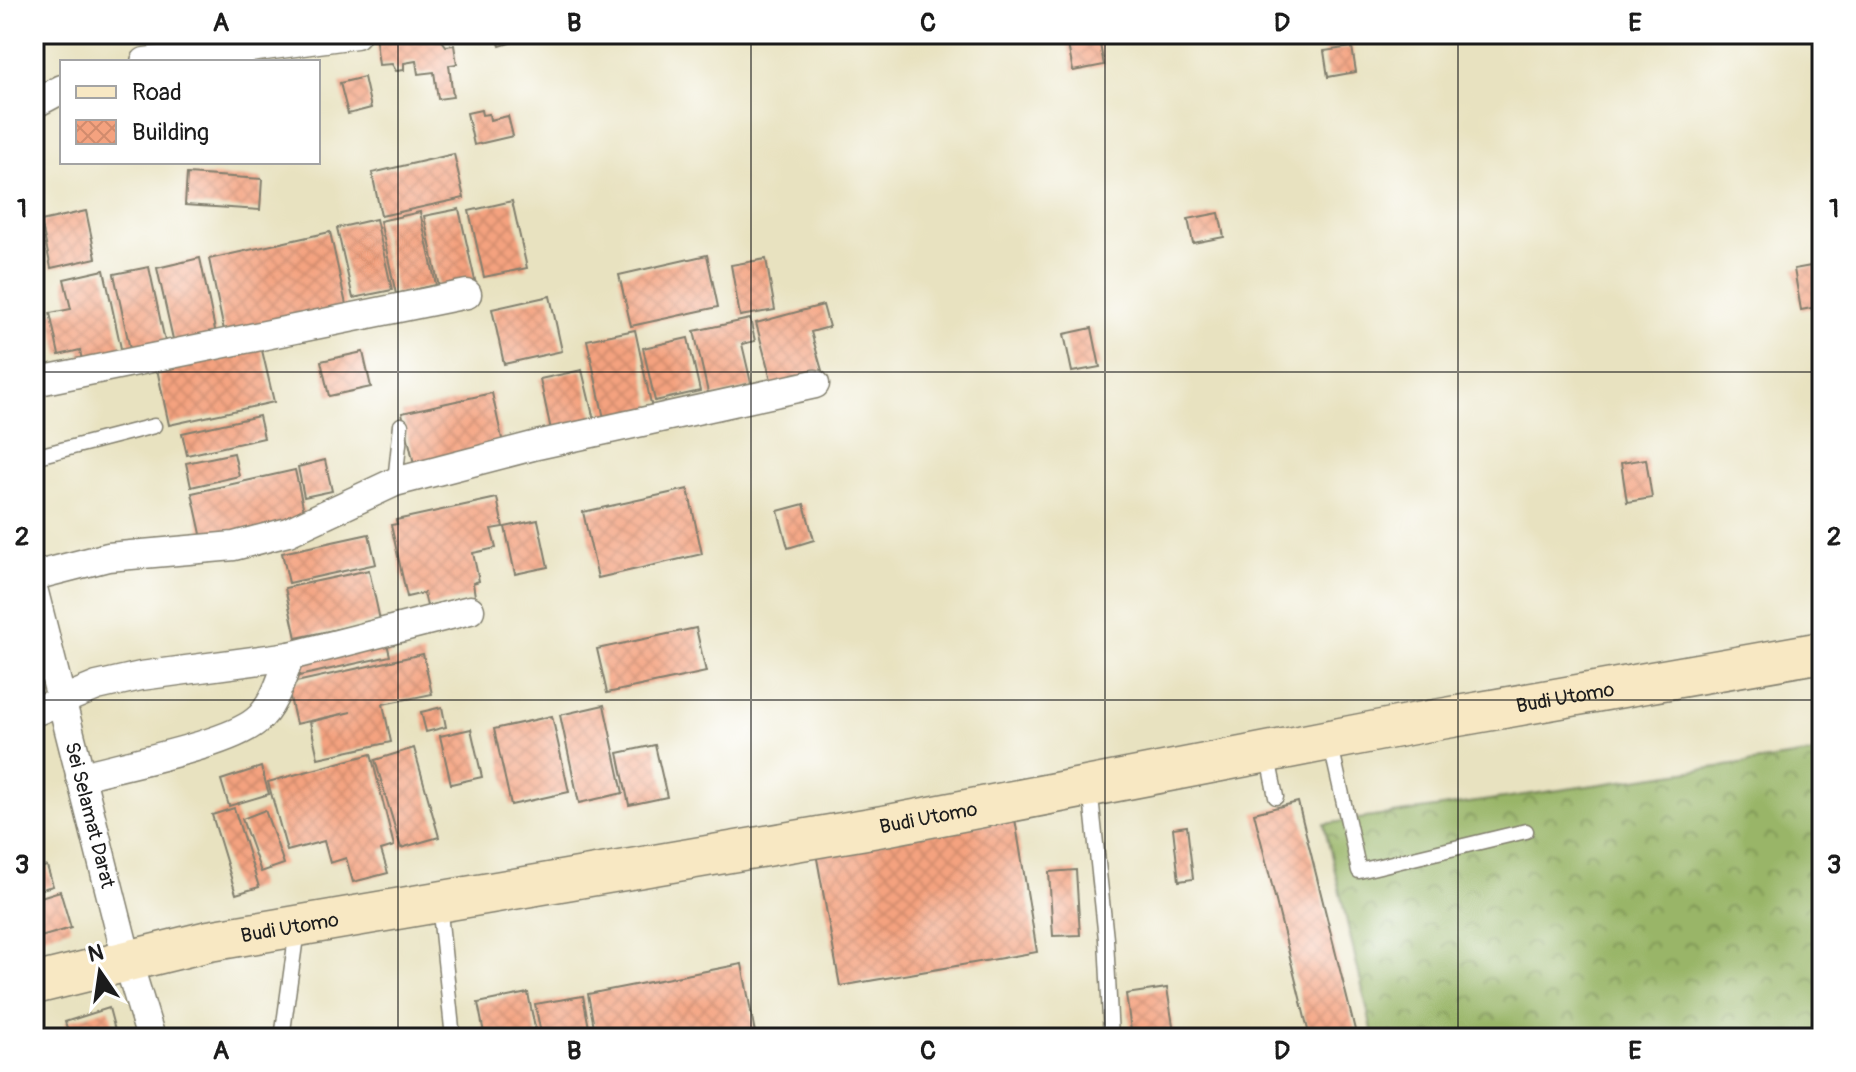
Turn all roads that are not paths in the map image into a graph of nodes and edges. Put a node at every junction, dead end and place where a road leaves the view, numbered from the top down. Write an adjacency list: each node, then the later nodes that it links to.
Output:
1 (356, 34): 2 (street)
2 (160, 60)
3 (60, 90): 4 (street)
4 (34, 104)
5 (467, 294): 6 (street)
6 (34, 382)
7 (815, 384): 11 (street)
8 (401, 425): 11 (lane)
9 (154, 426): 10 (lane)
10 (36, 457)
11 (395, 482): 12 (street)
12 (34, 576)
13 (34, 592): 17 (street, Sei Selamat Darat)
14 (470, 610): 16 (street)
15 (1822, 652): 19 (street, Budi Utomo)
16 (290, 656): 17 (street); 21 (street)
17 (61, 701): 18 (street); 21 (street, Sei Selamat Darat)
18 (34, 712)
19 (1330, 740): 20 (street, Budi Utomo); 24 (lane)
20 (1267, 752): 22 (street, Budi Utomo); 23 (lane)
21 (80, 777): 27 (street, Sei Selamat Darat)
22 (1090, 786): 25 (street, Budi Utomo); 32 (lane)
23 (1276, 797)
24 (1526, 831)
25 (439, 902): 26 (street, Budi Utomo); 31 (lane)
26 (298, 926): 27 (street, Budi Utomo); 30 (lane)
27 (143, 956): 28 (street, Budi Utomo); 29 (street, Sei Selamat Darat)
28 (34, 984)
29 (151, 1038)
30 (282, 1038)
31 (453, 1038)
32 (1111, 1038)

